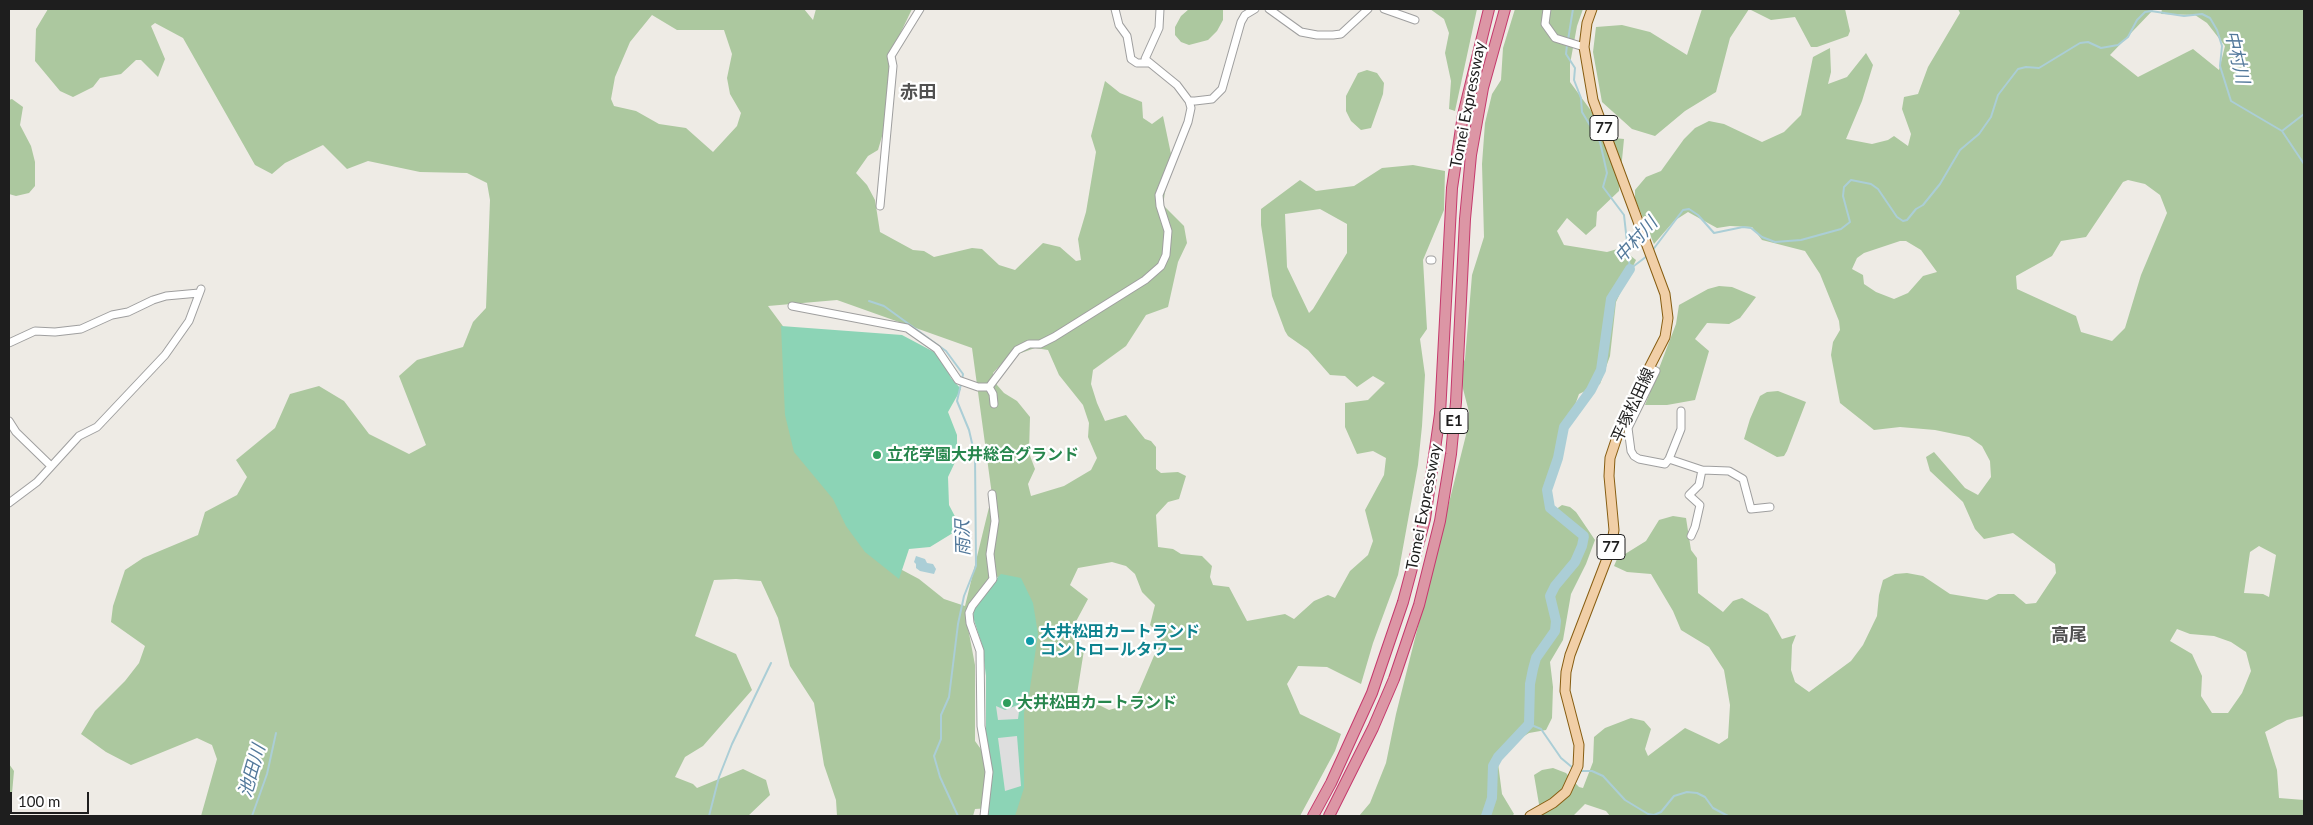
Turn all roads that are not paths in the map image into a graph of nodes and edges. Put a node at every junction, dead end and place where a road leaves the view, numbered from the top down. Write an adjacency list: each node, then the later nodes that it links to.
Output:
1 (920, 9): 16 (street)
2 (1115, 9): 14 (street)
3 (1160, 9): 14 (street)
4 (1255, 9): 15 (street)
5 (1268, 9): 6 (street)
6 (1368, 9)
7 (1384, 9): 12 (street)
8 (1489, 9): 32 (highway, Tomei Expressway / E1)
9 (1505, 9): 33 (highway, Tomei Expressway / E1)
10 (1547, 9): 13 (street)
11 (1592, 9): 13 (main road, 平塚松田線 / 77)
12 (1415, 20)
13 (1582, 47): 19 (main road, 平塚松田線 / 77)
14 (1148, 63): 15 (street)
15 (1189, 100): 20 (street)
16 (880, 206)
17 (792, 306): 20 (street)
18 (9, 343): 25 (street)
19 (1650, 368): 24 (street); 34 (main road, 平塚松田線 / 77)
20 (989, 387): 21 (street)
21 (994, 404)
22 (1681, 411): 24 (street)
23 (9, 421): 25 (street)
24 (1669, 459): 26 (street)
25 (51, 466): 28 (street)
26 (1702, 470): 29 (street); 30 (street)
27 (992, 494): 31 (street)
28 (9, 503)
29 (1770, 507)
30 (1691, 536)
31 (984, 816)
32 (1314, 816)
33 (1328, 816)
34 (1530, 816)

